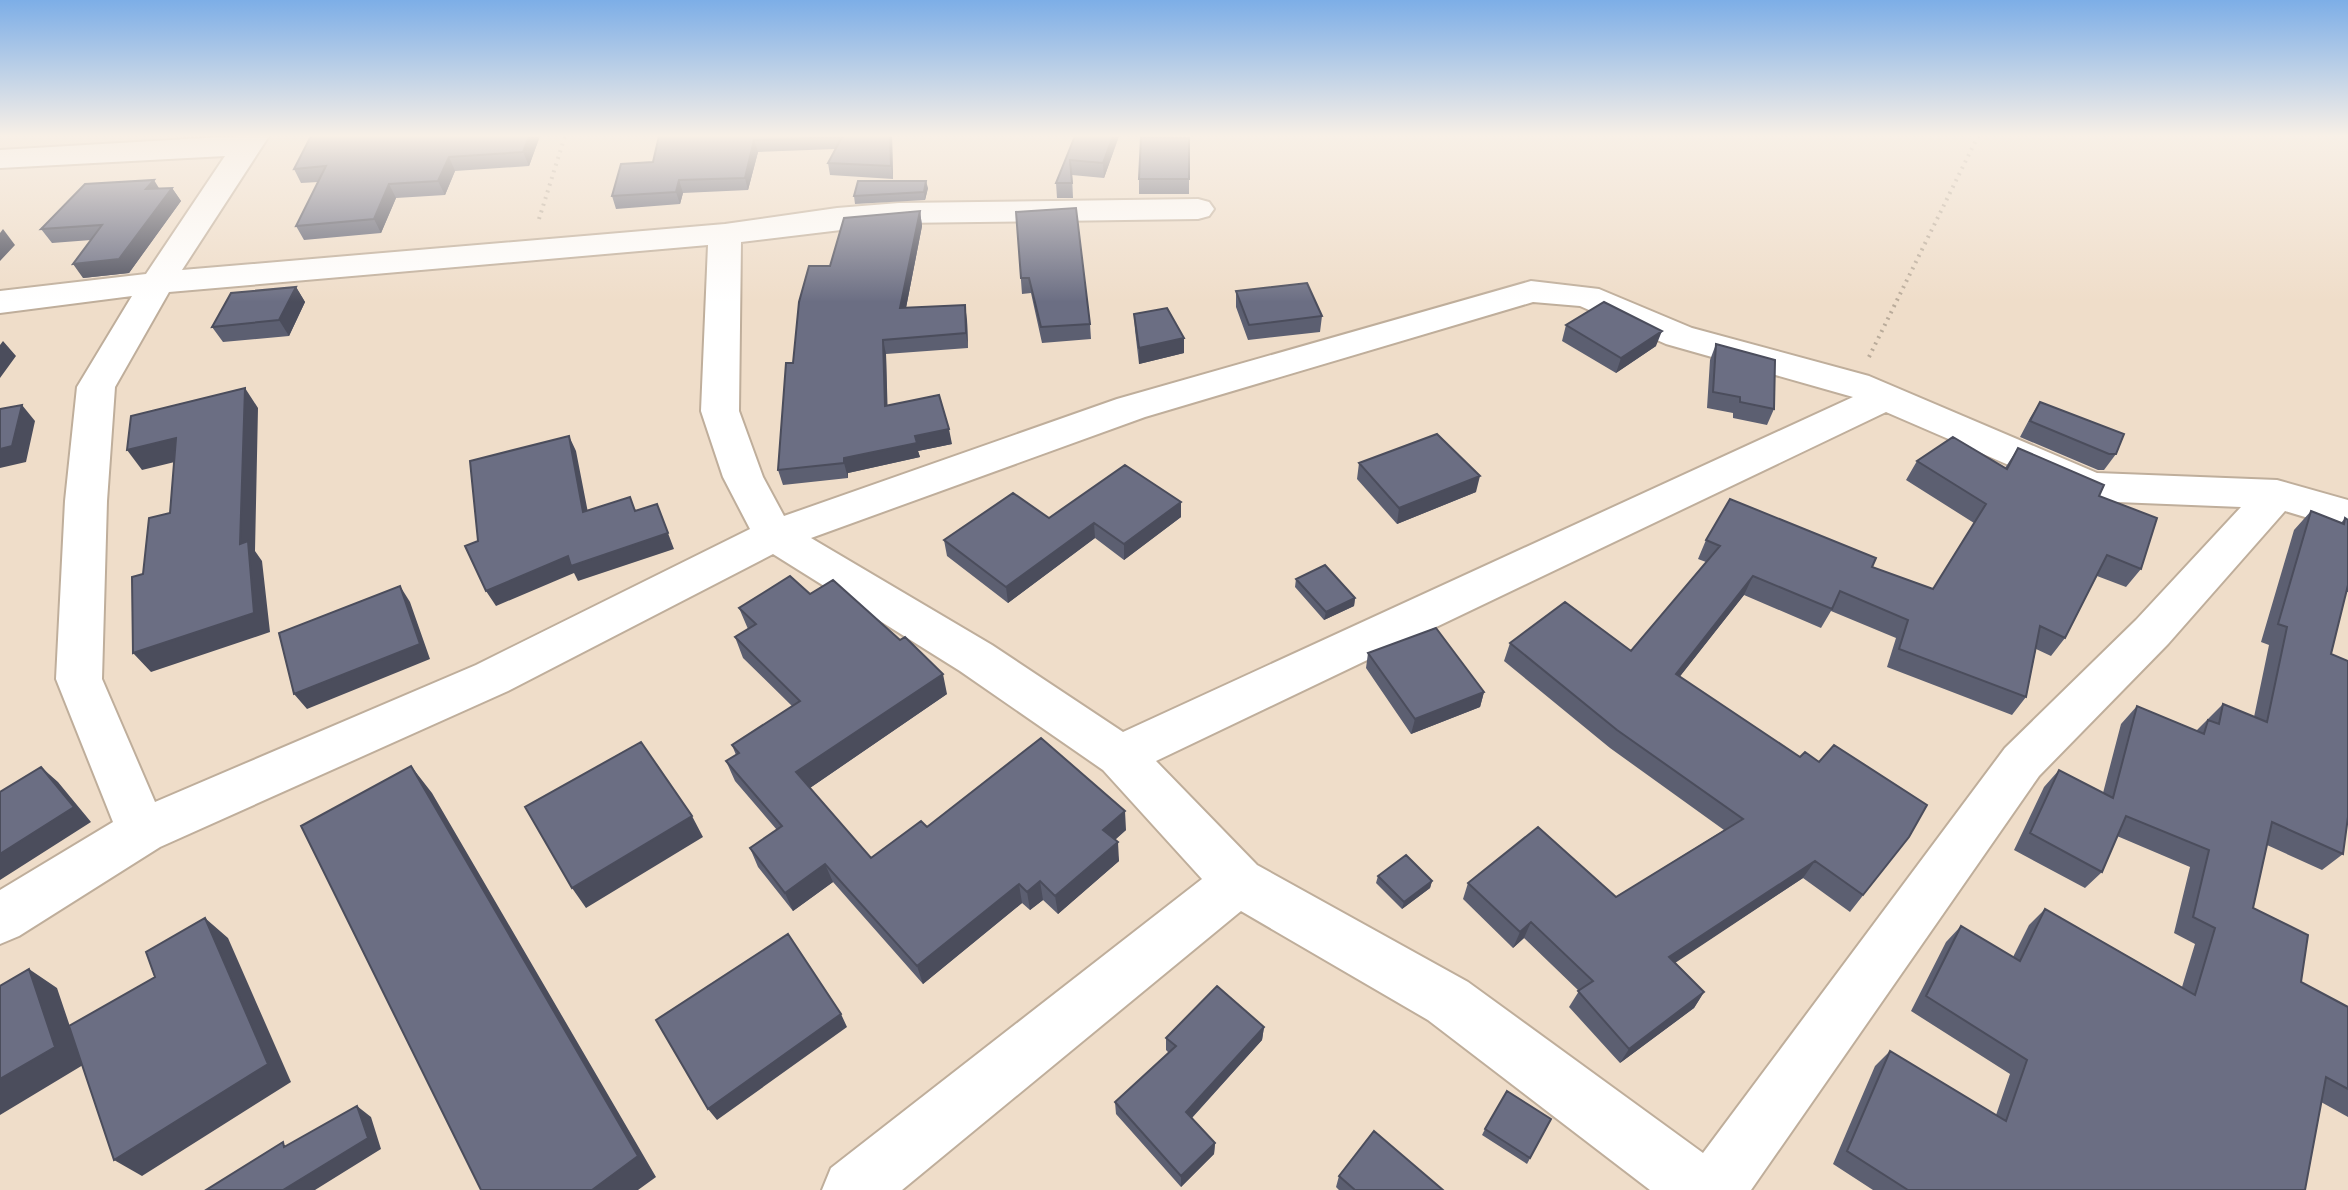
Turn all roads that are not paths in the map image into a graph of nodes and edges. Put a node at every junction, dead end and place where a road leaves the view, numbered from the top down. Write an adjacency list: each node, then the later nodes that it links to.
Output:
1 (218, 192): 4 (street)
2 (1198, 209): 3 (street)
3 (725, 234): 4 (street); 9 (street)
4 (157, 283): 5 (street); 11 (street)
5 (0, 302)
6 (1870, 390): 7 (street); 9 (street); 10 (street)
7 (2277, 494): 8 (street); 16 (street)
8 (2348, 515)
9 (774, 535): 10 (street); 11 (street)
10 (1120, 756): 12 (street)
11 (142, 831): 13 (street)
12 (1238, 882): 14 (street); 15 (street)
13 (0, 919)
14 (853, 1190)
15 (1701, 1190)
16 (1714, 1190)

